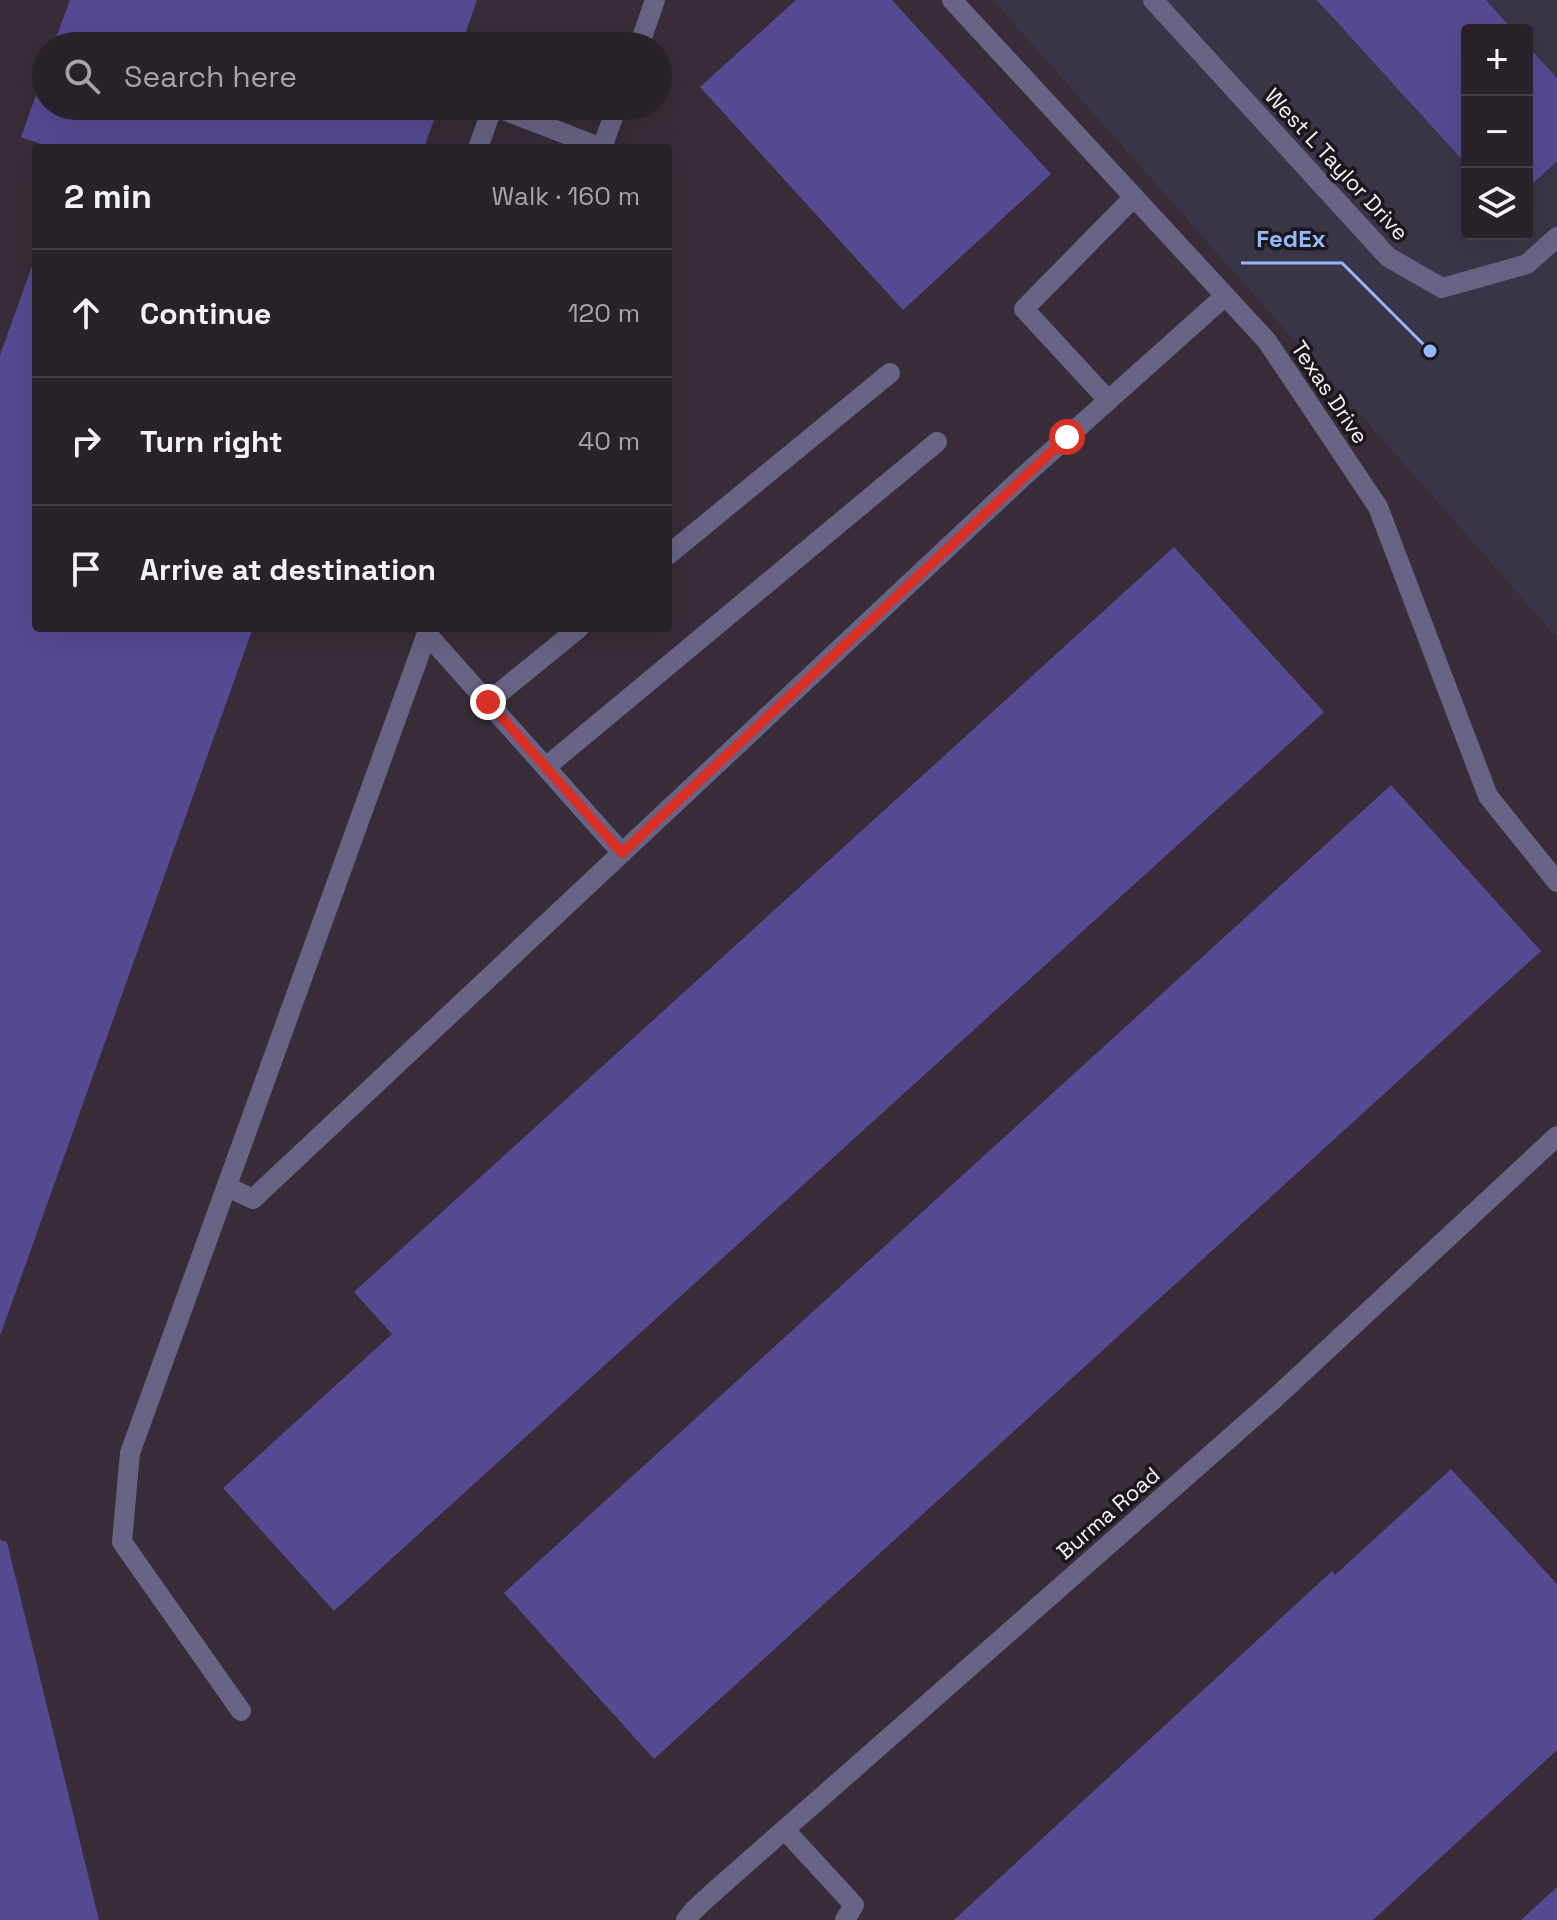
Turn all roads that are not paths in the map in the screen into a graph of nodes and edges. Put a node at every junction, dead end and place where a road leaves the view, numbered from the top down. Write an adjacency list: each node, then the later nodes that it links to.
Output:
1 (655, 0): 4 (street)
2 (952, 0): 11 (street, Texas Drive)
3 (1153, 0): 12 (street, West L Taylor Drive)
4 (644, 32)
5 (488, 120): 8 (street)
6 (529, 120): 9 (street)
7 (612, 120): 10 (street)
8 (479, 144)
9 (592, 144)
10 (603, 144)
11 (1134, 197): 13 (street, Texas Drive); 15 (street)
12 (1557, 237)
13 (1225, 296): 15 (street); 24 (street, Texas Drive)
14 (890, 373): 17 (street)
15 (1108, 400): 23 (street)
16 (937, 442): 22 (street)
17 (672, 552)
18 (428, 632): 26 (street)
19 (429, 632): 21 (street)
20 (574, 632): 21 (street)
21 (488, 702): 22 (street)
22 (546, 767): 23 (street)
23 (622, 853): 26 (street)
24 (1557, 882)
25 (1557, 1136): 28 (street, Burma Road)
26 (227, 1187): 27 (street)
27 (241, 1711)
28 (785, 1830): 29 (street, Burma Road); 30 (street)
29 (686, 1920)
30 (845, 1920)

